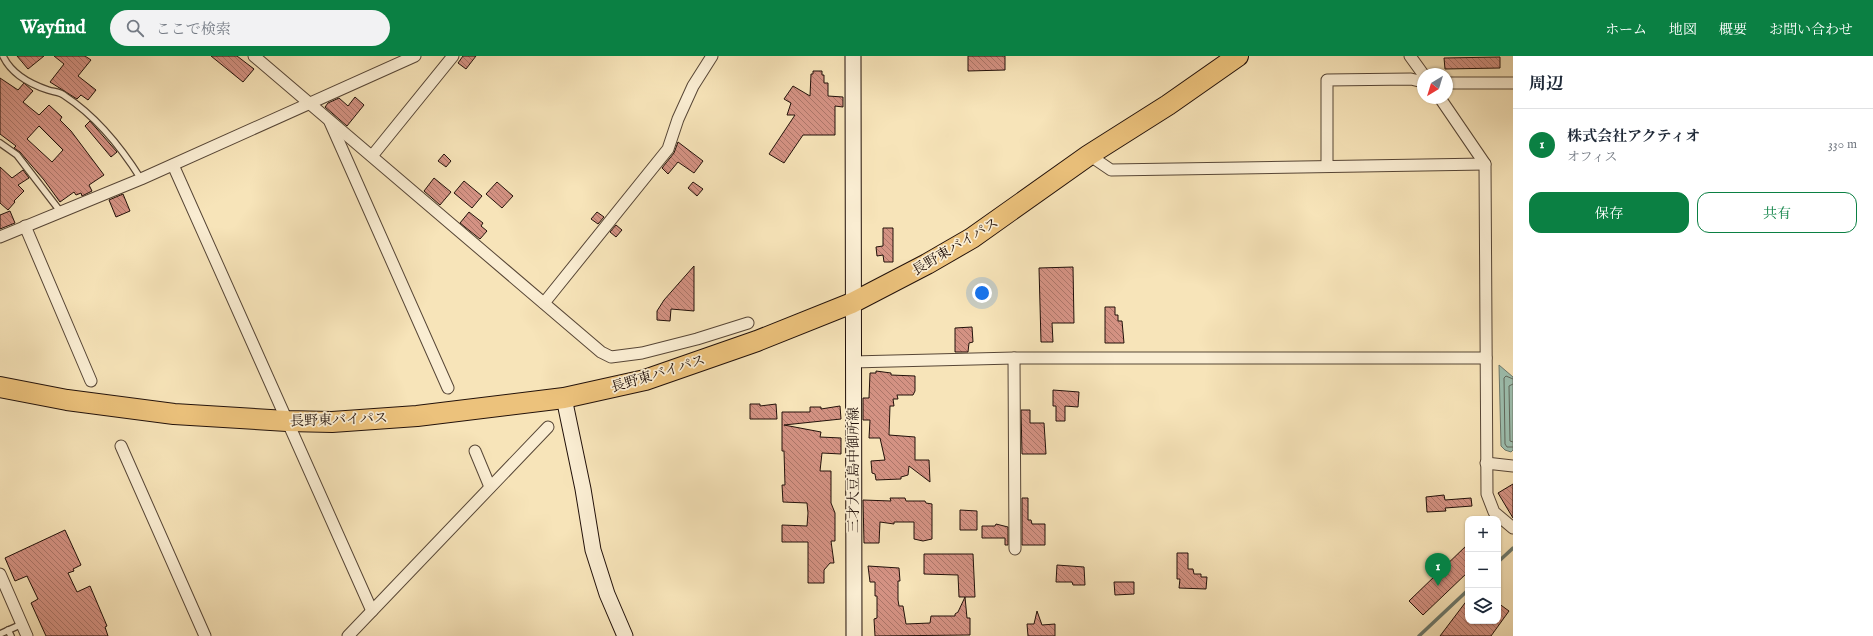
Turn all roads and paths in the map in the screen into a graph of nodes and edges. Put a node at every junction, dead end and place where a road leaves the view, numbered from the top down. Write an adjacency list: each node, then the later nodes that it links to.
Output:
1 (3, 56): 22 (lane)
2 (254, 56): 13 (street)
3 (415, 56): 13 (street)
4 (453, 56): 18 (street)
5 (712, 56): 26 (street)
6 (853, 56): 27 (street, 三才大豆島中御所線)
7 (1238, 56): 17 (highway, 長野東バイパス)
8 (1410, 56): 9 (street)
9 (1419, 68)
10 (1417, 80): 21 (street)
11 (1513, 82): 12 (street)
12 (1453, 83)
13 (310, 103): 15 (street); 20 (street)
14 (1444, 104): 19 (street)
15 (329, 119): 18 (street); 34 (street)
16 (0, 143): 23 (lane)
17 (1089, 155): 21 (street); 27 (highway, 長野東バイパス)
18 (372, 156): 26 (street)
19 (1485, 164): 21 (street); 30 (street)
20 (173, 165): 22 (street); 36 (street)
21 (1327, 165)
22 (141, 179): 23 (street)
23 (60, 211): 24 (street)
24 (25, 226): 25 (street); 32 (street)
25 (0, 237)
26 (544, 303): 28 (street)
27 (852, 303): 31 (street, 三才大豆島中御所線); 35 (highway, 長野東バイパス)
28 (748, 323)
29 (1014, 358): 30 (street); 31 (street); 44 (street)
30 (1486, 358): 40 (street)
31 (852, 362): 54 (street, 三才大豆島中御所線)
32 (91, 381)
33 (0, 387): 36 (highway, 長野東バイパス)
34 (448, 388)
35 (564, 398): 36 (highway, 長野東バイパス); 53 (street)
36 (287, 421): 46 (street)
37 (548, 427): 42 (street)
38 (121, 446): 51 (street)
39 (475, 451): 42 (street)
40 (1486, 464): 41 (street); 43 (street)
41 (1513, 466)
42 (490, 487): 46 (street)
43 (1513, 528)
44 (1015, 549)
45 (0, 574): 47 (street)
46 (372, 611): 52 (street)
47 (22, 624): 48 (lane); 50 (street)
48 (9, 633): 49 (lane)
49 (0, 634)
50 (27, 636)
51 (205, 636)
52 (348, 636)
53 (625, 636)
54 (854, 636)

